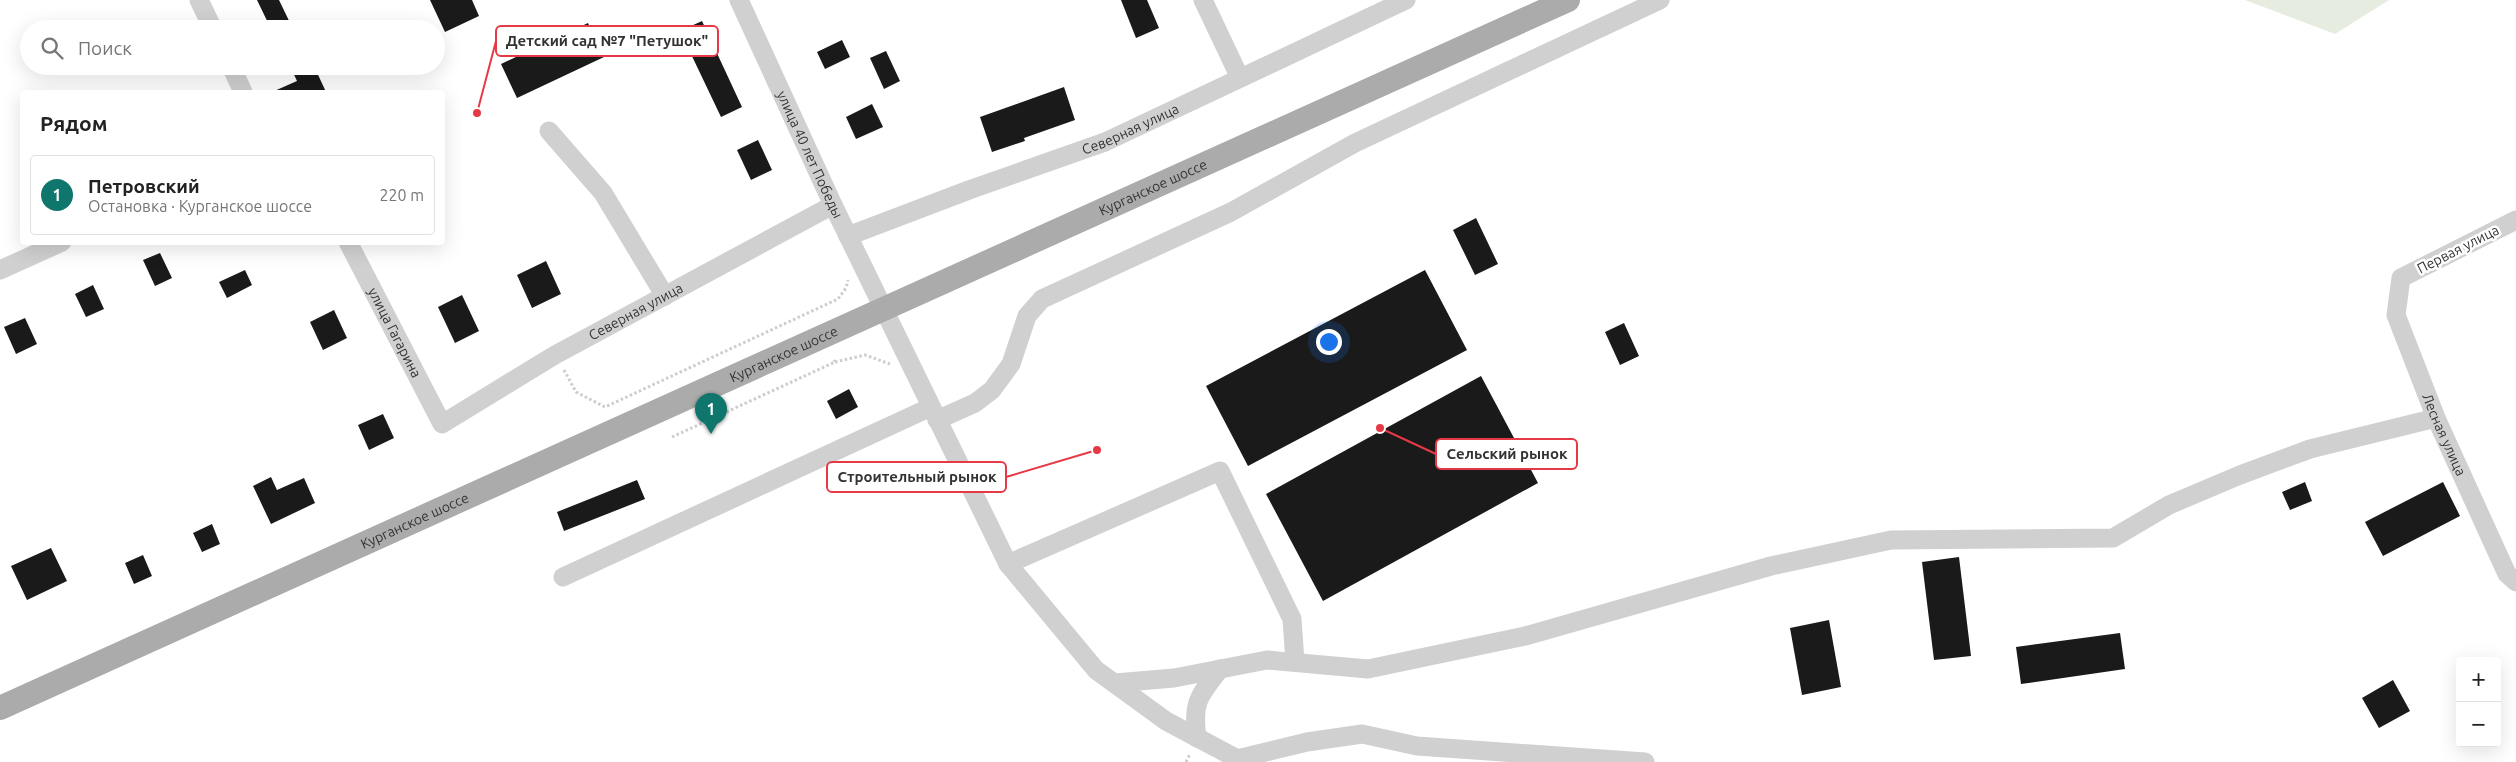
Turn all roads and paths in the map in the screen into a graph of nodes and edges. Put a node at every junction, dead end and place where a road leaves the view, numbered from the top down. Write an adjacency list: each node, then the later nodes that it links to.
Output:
1 (199, 0): 7 (street)
2 (739, 0): 12 (street, улица 40 лет Победы)
3 (1203, 0): 9 (street)
4 (1406, 0): 9 (street, Северная улица)
5 (1568, 0): 21 (main road, Курганское шоссе)
6 (1660, 0): 24 (street)
7 (209, 20)
8 (236, 75): 10 (street)
9 (1240, 78): 14 (street, Северная улица)
10 (243, 90)
11 (549, 131): 20 (street)
12 (833, 205): 14 (street, улица 40 лет Победы); 20 (street, Северная улица)
13 (2516, 220): 19 (street, Первая улица)
14 (848, 236): 21 (street, улица 40 лет Победы)
15 (55, 245): 17 (street)
16 (350, 245): 26 (street, улица Гагарина)
17 (0, 270)
18 (850, 271): 22 (path)
19 (2401, 278): 25 (street, Лесная улица)
20 (665, 296): 22 (street, Северная улица)
21 (883, 308): 23 (street, улица 40 лет Победы); 34 (main road, Курганское шоссе)
22 (555, 354): 26 (street, Северная улица)
23 (916, 377): 24 (street, улица 40 лет Победы); 27 (path)
24 (934, 413): 28 (street, улица 40 лет Победы); 29 (street)
25 (2436, 418): 30 (street, Лесная улица); 31 (street)
26 (442, 424)
27 (672, 437)
28 (1008, 564): 31 (street); 33 (street, улица 40 лет Победы)
29 (563, 577)
30 (2516, 582)
31 (1295, 662): 32 (street)
32 (1220, 669): 33 (street); 35 (street)
33 (1115, 683): 35 (street, улица 40 лет Победы)
34 (0, 708)
35 (1198, 738): 37 (street, улица 40 лет Победы)
36 (1434, 747): 37 (street); 38 (street); 39 (street)
37 (1240, 761)
38 (1447, 762)
39 (1645, 762)

